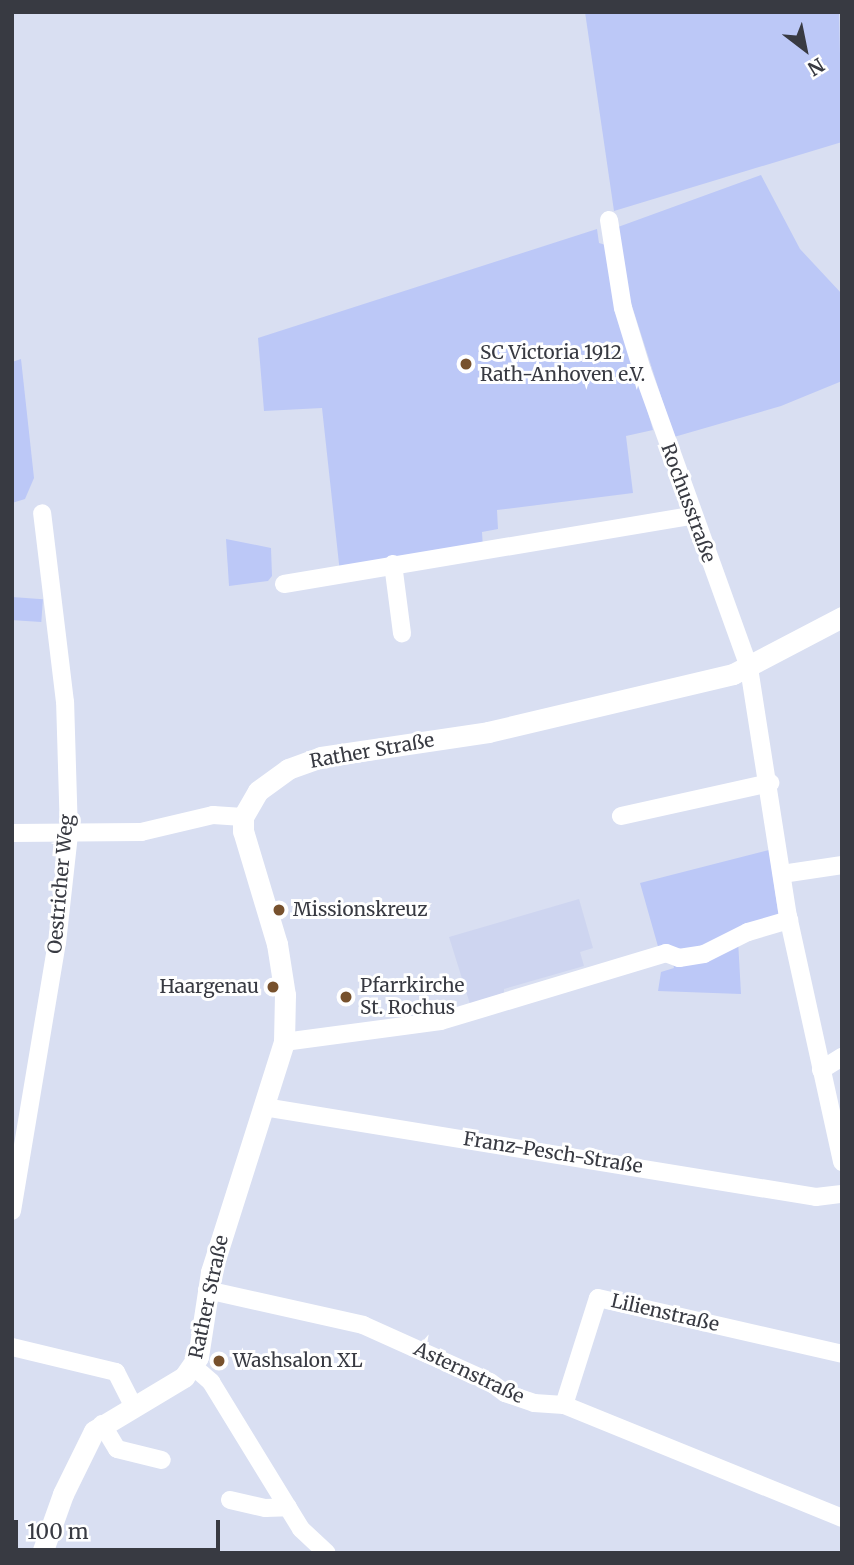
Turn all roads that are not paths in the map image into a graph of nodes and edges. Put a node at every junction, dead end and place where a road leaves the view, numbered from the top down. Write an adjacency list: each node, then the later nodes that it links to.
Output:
1 (609, 220): 3 (street, Rochusstraße)
2 (42, 513): 13 (street, Oestricher Weg)
3 (692, 516): 4 (street); 8 (street, Rochusstraße)
4 (393, 564): 5 (street); 7 (street)
5 (284, 584)
6 (842, 617): 8 (main road, Rather Straße)
7 (402, 633)
8 (749, 668): 9 (street, Rochusstraße); 11 (main road, Rather Straße)
9 (770, 783): 10 (street); 15 (street, Rochusstraße)
10 (621, 816)
11 (243, 817): 13 (street); 17 (main road, Rather Straße)
12 (12, 833): 13 (street)
13 (69, 834): 23 (street, Oestricher Weg)
14 (842, 865): 15 (street)
15 (782, 874): 16 (street, Rochusstraße)
16 (789, 920): 17 (street); 19 (street, Rochusstraße)
17 (284, 1042): 20 (main road, Rather Straße)
18 (842, 1057): 19 (street)
19 (821, 1070): 21 (street, Rochusstraße)
20 (264, 1107): 22 (street, Franz-Pesch-Straße); 24 (main road, Rather Straße)
21 (842, 1162)
22 (842, 1194)
23 (12, 1210)
24 (207, 1290): 27 (main road, Rather Straße); 29 (street, Asternstraße)
25 (12, 1347): 28 (street)
26 (842, 1354): 29 (street, Lilienstraße)
27 (194, 1367): 28 (main road); 33 (street, Rather Straße)
28 (132, 1404): 30 (main road)
29 (565, 1405): 34 (street, Asternstraße)
30 (102, 1424): 31 (street); 35 (main road)
31 (162, 1460)
32 (230, 1500): 33 (street)
33 (288, 1507): 36 (street, Rather Straße)
34 (842, 1518)
35 (42, 1553)
36 (327, 1553)

